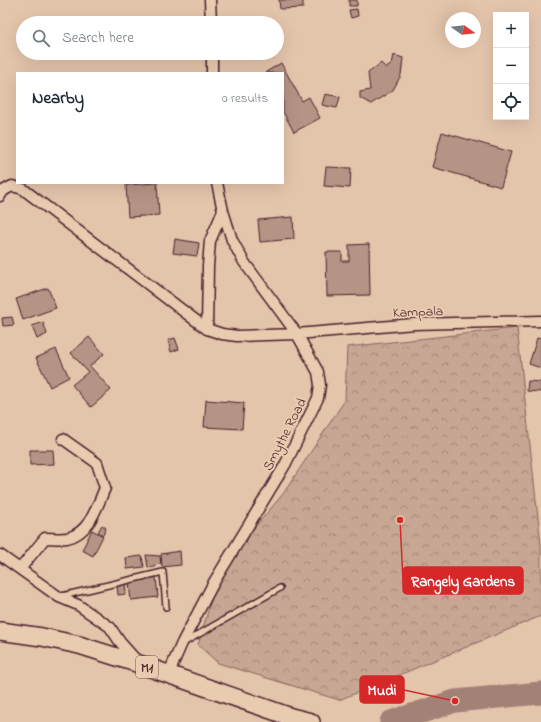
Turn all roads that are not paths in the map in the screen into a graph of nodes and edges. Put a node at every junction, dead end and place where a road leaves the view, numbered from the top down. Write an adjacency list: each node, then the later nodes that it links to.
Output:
1 (210, 0): 2 (street)
2 (211, 16)
3 (212, 60): 4 (street)
4 (212, 72)
5 (217, 184): 7 (street, Smythe Road)
6 (0, 196): 9 (street)
7 (223, 212): 9 (street); 10 (street, Smythe Road)
8 (541, 321): 10 (street, Kampala)
9 (207, 329): 10 (street, Kampala)
10 (297, 334): 18 (street, Smythe Road)
11 (63, 439): 13 (street)
12 (0, 555): 13 (street)
13 (20, 569): 15 (street)
14 (280, 588): 18 (lane)
15 (59, 597): 16 (lane); 19 (street)
16 (166, 607)
17 (0, 631): 19 (highway, M1)
18 (182, 643): 20 (street, Smythe Road)
19 (140, 664): 20 (highway, M1)
20 (168, 675): 21 (highway, M1)
21 (311, 722)

